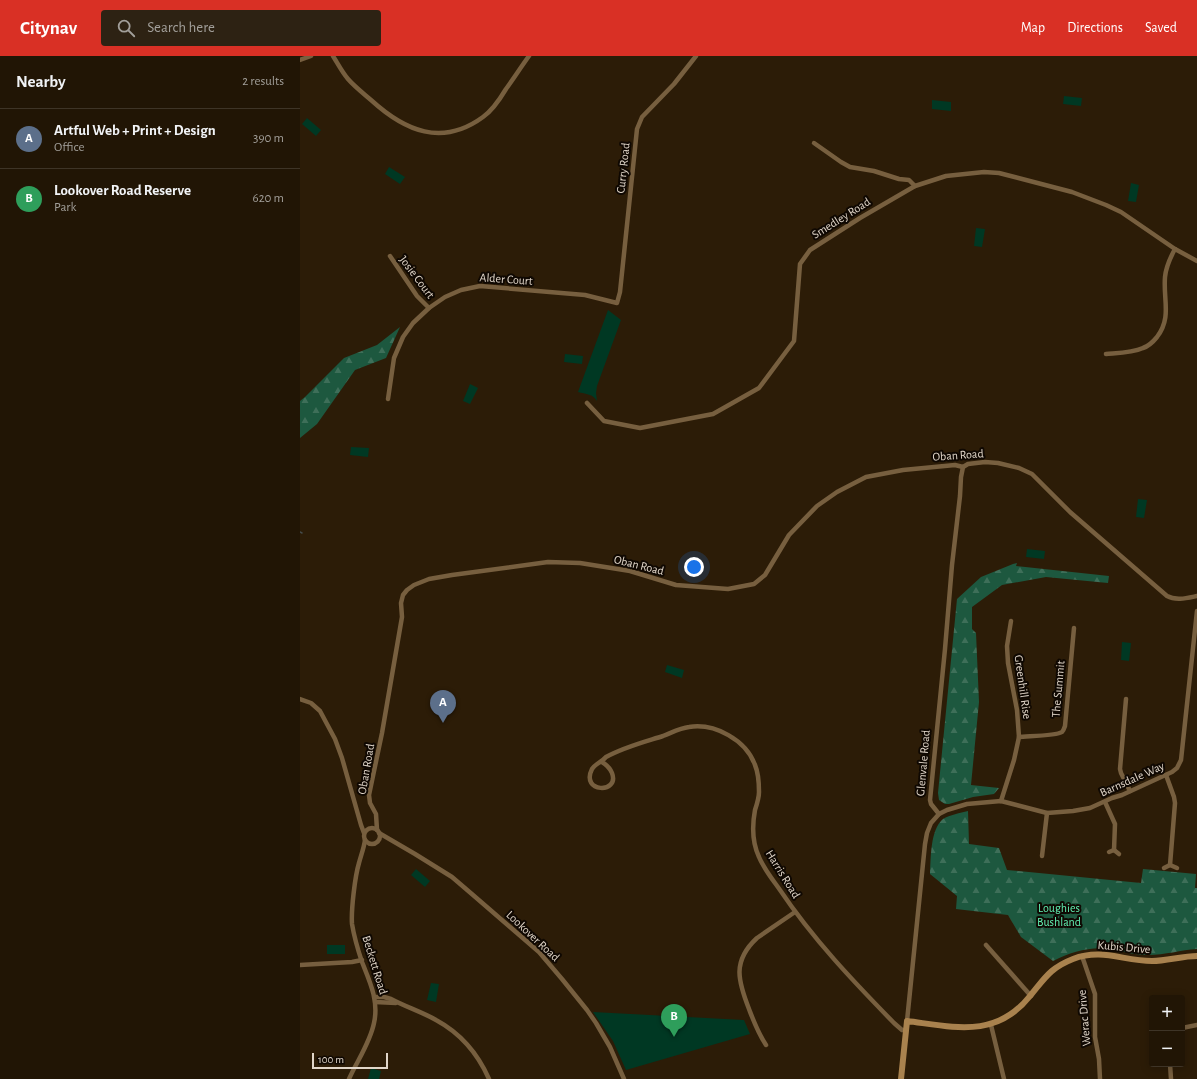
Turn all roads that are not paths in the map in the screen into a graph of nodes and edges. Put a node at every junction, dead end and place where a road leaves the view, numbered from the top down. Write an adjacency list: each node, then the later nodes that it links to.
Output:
1 (311, 56): 5 (street)
2 (333, 56): 3 (street)
3 (529, 56)
4 (696, 56): 11 (street, Curry Road)
5 (300, 60)
6 (814, 143): 7 (street)
7 (915, 186): 8 (street, Smedley Road); 15 (street, Smedley Road)
8 (1175, 249): 10 (street, Smedley Road); 13 (street)
9 (390, 256): 12 (street, Josie Court)
10 (1197, 261)
11 (616, 303): 12 (street, Alder Court)
12 (430, 308): 14 (street, Alder Court)
13 (1106, 354)
14 (388, 399)
15 (587, 403)
16 (963, 467): 17 (street, Oban Road); 30 (street, Glenvale Road); 32 (street, Oban Road)
17 (1197, 597)
18 (1197, 611): 25 (street, Barnsdale Way)
19 (1011, 621): 23 (street, Greenhill Rise)
20 (1074, 628): 23 (street, The Summit)
21 (300, 699): 31 (street)
22 (1126, 699): 26 (street)
23 (1019, 737): 27 (street, Greenhill Rise)
24 (602, 762): 24 (street, Harris Road); 44 (street, Harris Road)
25 (1166, 775): 26 (street, Barnsdale Way); 41 (street)
26 (1130, 791): 28 (street, Barnsdale Way)
27 (1001, 801): 29 (street, Barnsdale Way); 30 (street, Barnsdale Way)
28 (1105, 802): 29 (street, Barnsdale Way); 39 (street)
29 (1047, 813): 40 (street)
30 (939, 814): 52 (street)
31 (361, 825): 32 (street, Lookover Road); 33 (street)
32 (375, 830): 33 (street); 34 (street); 36 (street, Lookover Road)
33 (364, 833): 35 (street)
34 (378, 839): 36 (street, Lookover Road); 37 (street)
35 (366, 840): 37 (street); 38 (street, Beckett Road)
36 (391, 840): 61 (street, Lookover Road)
37 (370, 843): 38 (street, Beckett Road)
38 (363, 853): 48 (street, Beckett Road)
39 (1119, 854)
40 (1042, 858)
41 (1170, 865): 42 (street); 43 (street)
42 (1164, 868)
43 (1177, 868)
44 (795, 912): 56 (street, Harris Road); 57 (street)
45 (986, 945): 50 (street)
46 (1082, 956): 47 (street, Kubis Drive); 50 (street, Kubis Drive); 64 (street, Werac Drive)
47 (1197, 956)
48 (362, 960): 49 (street); 51 (street, Beckett Road)
49 (300, 965)
50 (1031, 996): 53 (street, Kubis Drive)
51 (375, 999): 59 (street, Beckett Road); 60 (street)
52 (907, 1021): 53 (street, Kubis Drive); 56 (street)
53 (991, 1025): 63 (street)
54 (1197, 1025): 55 (street)
55 (1185, 1027)
56 (906, 1030): 62 (street)
57 (766, 1045)
58 (1170, 1067): 65 (street)
59 (349, 1079)
60 (489, 1079)
61 (624, 1079)
62 (901, 1079)
63 (1004, 1079)
64 (1100, 1079)
65 (1171, 1079)

